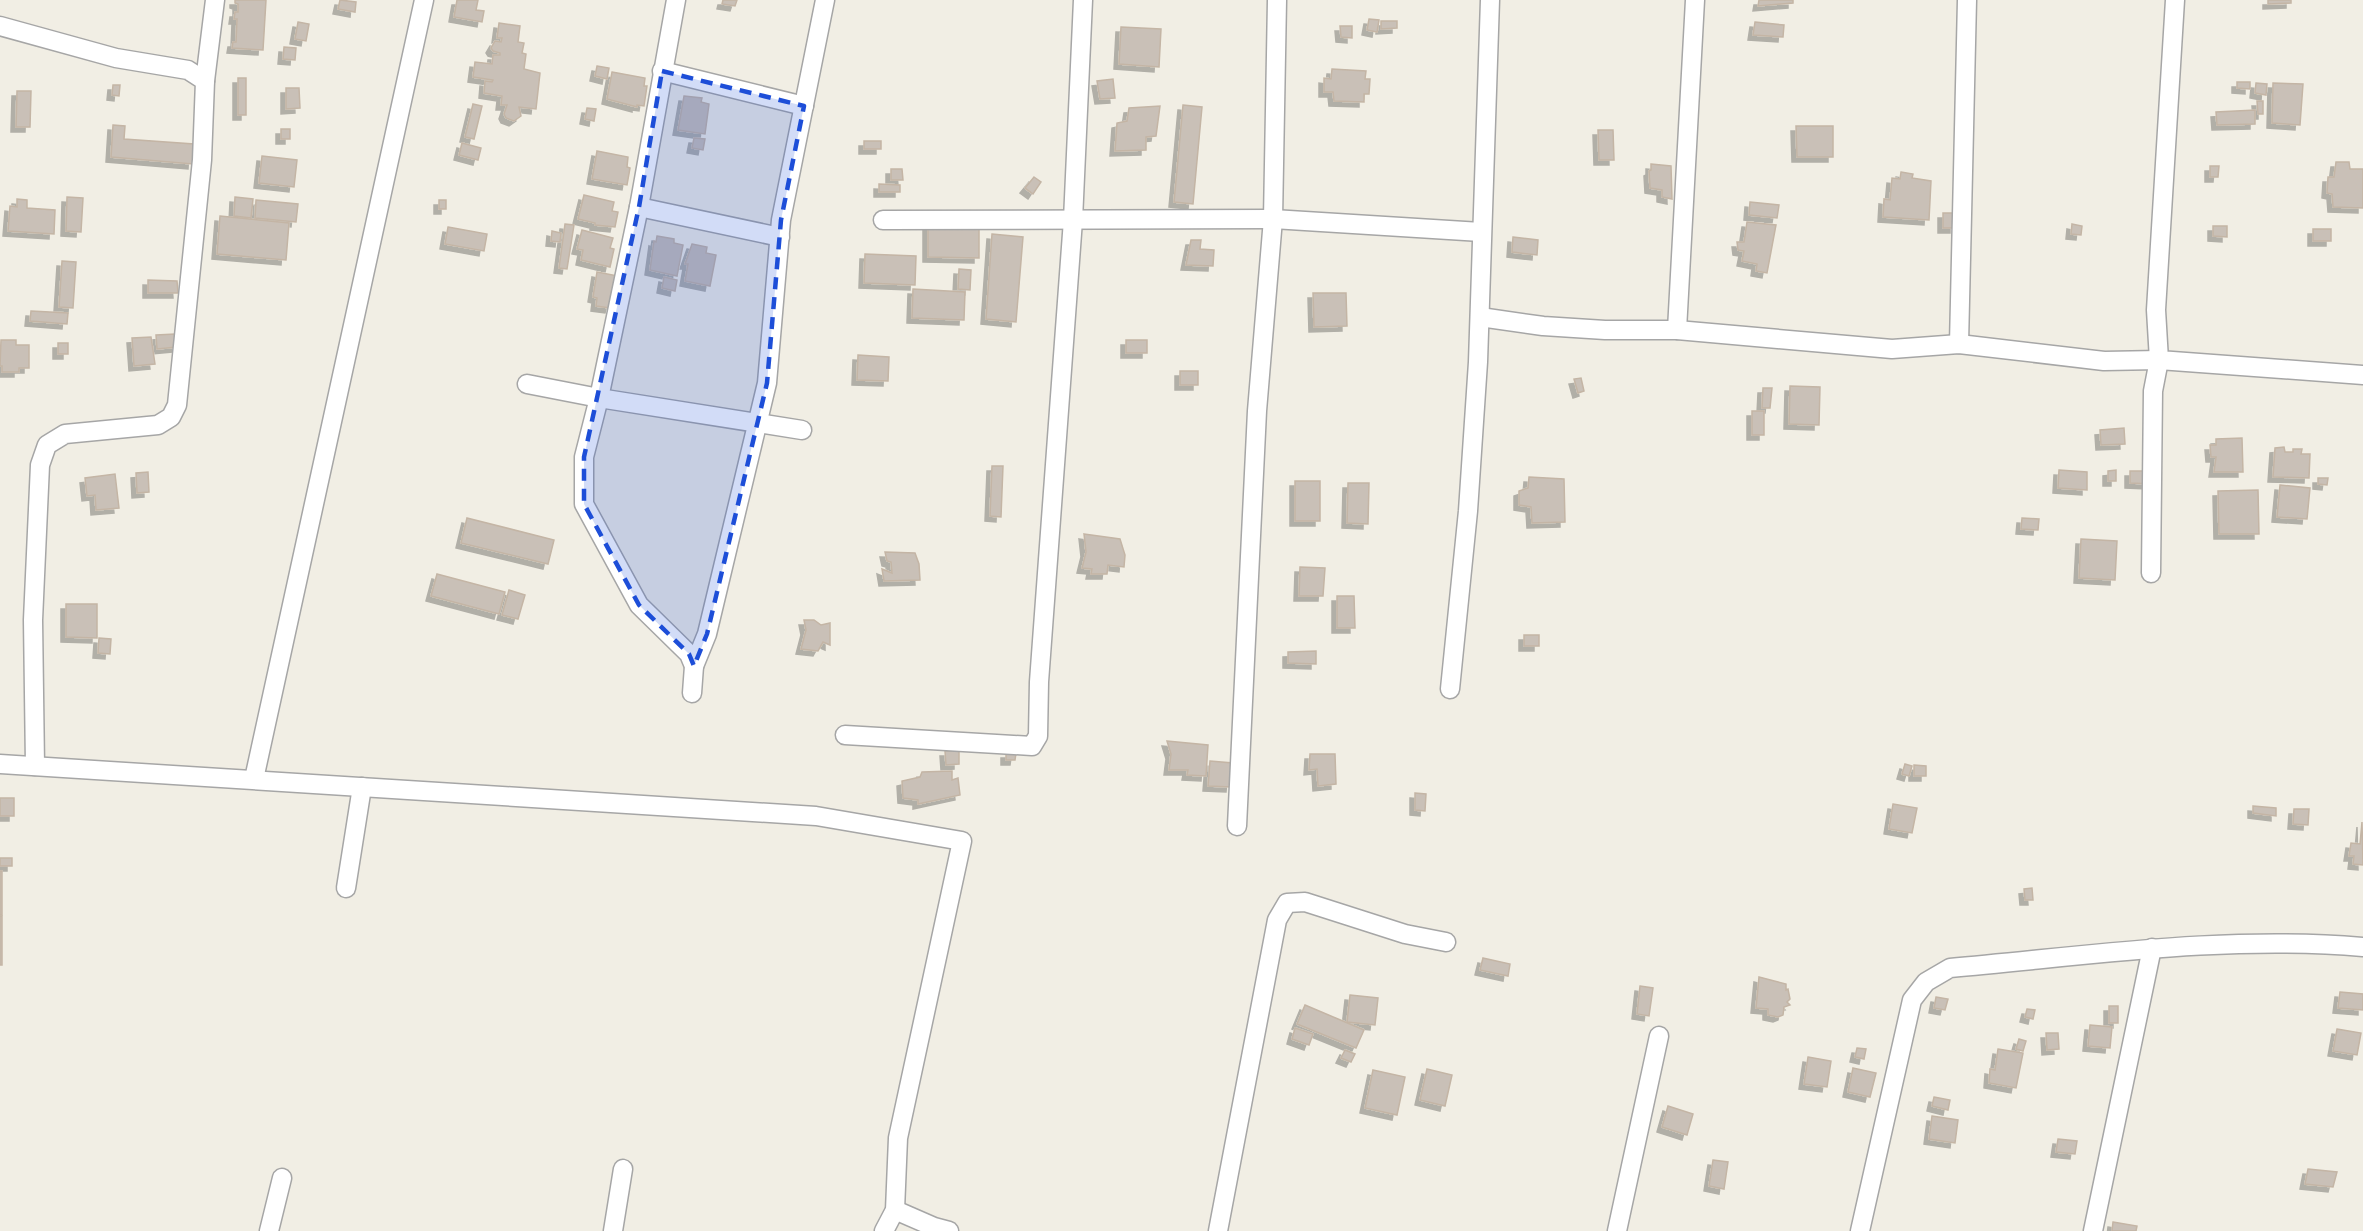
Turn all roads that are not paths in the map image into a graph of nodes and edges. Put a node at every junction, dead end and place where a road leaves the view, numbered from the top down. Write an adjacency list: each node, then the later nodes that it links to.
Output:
1 (215, 0): 13 (street)
2 (424, 0): 37 (street)
3 (676, 0): 12 (street)
4 (825, 0): 14 (street)
5 (1083, 0): 18 (street)
6 (1277, 0): 16 (street)
7 (1490, 0): 19 (street)
8 (1695, 0): 22 (street)
9 (1967, 0): 23 (street)
10 (2175, 0): 24 (street)
11 (0, 26): 13 (street)
12 (662, 71): 14 (street); 15 (street)
13 (205, 81): 36 (street)
14 (804, 105): 20 (street)
15 (639, 207): 20 (street); 27 (street)
16 (1273, 219): 18 (street); 19 (street); 39 (street)
17 (883, 220): 18 (street)
18 (1074, 220): 34 (street)
19 (1481, 232): 21 (street)
20 (780, 237): 28 (street)
21 (1480, 317): 22 (street); 32 (street)
22 (1677, 330): 23 (street)
23 (1959, 344): 24 (street)
24 (2159, 360): 25 (street); 30 (street)
25 (2363, 375)
26 (527, 384): 27 (street)
27 (599, 398): 28 (street); 31 (street)
28 (756, 423): 29 (street); 31 (street)
29 (802, 430)
30 (2151, 573)
31 (694, 666): 33 (street)
32 (1450, 689)
33 (692, 693)
34 (845, 735)
35 (0, 764): 36 (street)
36 (35, 766): 37 (street)
37 (254, 779): 38 (street)
38 (362, 787): 40 (street); 47 (street)
39 (1237, 826)
40 (346, 888)
41 (1446, 942): 52 (street)
42 (2363, 947): 43 (street)
43 (2152, 948): 54 (street); 55 (street)
44 (1659, 1036): 53 (street)
45 (623, 1169): 49 (street)
46 (282, 1178): 48 (street)
47 (895, 1210): 50 (street); 51 (street)
48 (269, 1231)
49 (613, 1231)
50 (884, 1231)
51 (950, 1231)
52 (1218, 1231)
53 (1617, 1231)
54 (1860, 1231)
55 (2093, 1231)

